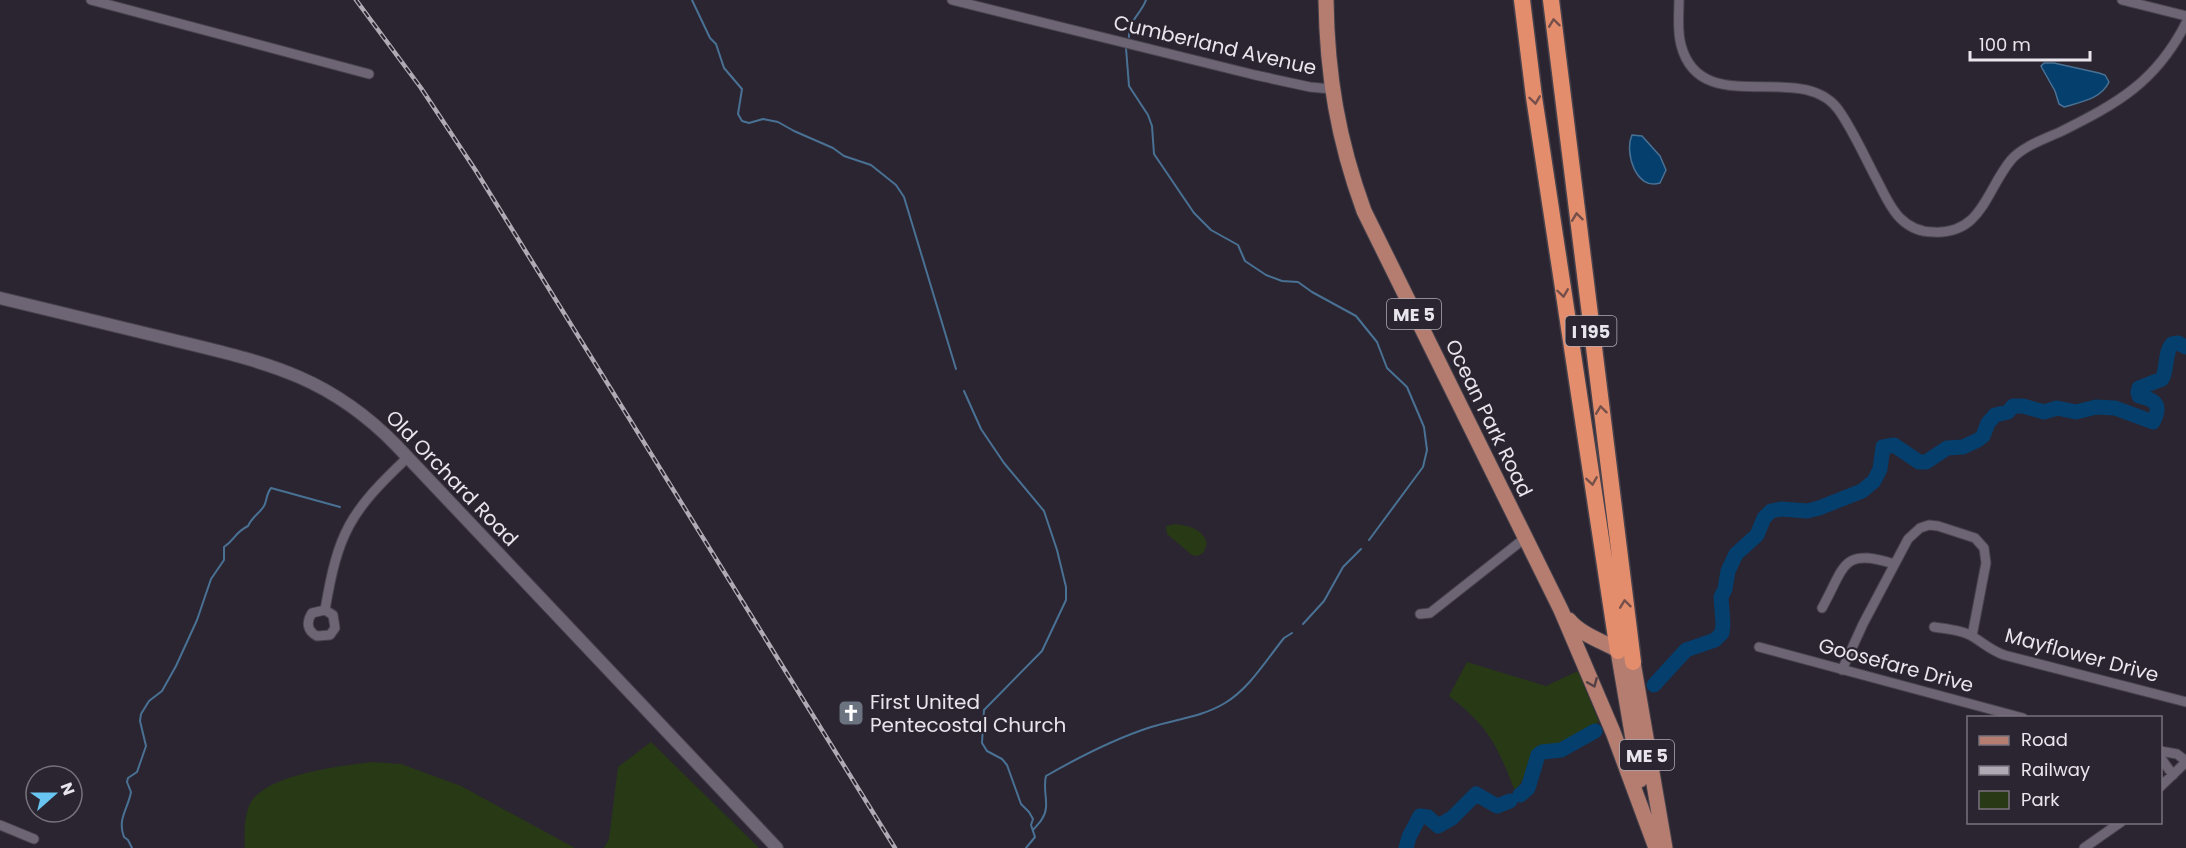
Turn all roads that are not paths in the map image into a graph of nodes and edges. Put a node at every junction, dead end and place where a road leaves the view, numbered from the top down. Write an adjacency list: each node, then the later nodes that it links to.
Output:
1 (91, 0): 10 (street)
2 (952, 0): 11 (street, Cumberland Avenue)
3 (1326, 0): 11 (main road, Ocean Park Road / ME 5)
4 (1522, 0): 24 (highway, I 195, one-way to 24)
5 (1551, 0): 26 (highway, I 195, one-way to 5)
6 (1679, 0): 9 (street)
7 (2122, 0): 8 (street)
8 (2186, 16)
9 (2186, 23)
10 (369, 74)
11 (1331, 89): 14 (main road, Ocean Park Road / ME 5)
12 (0, 298): 13 (street, Old Orchard Road)
13 (407, 458): 17 (street); 39 (street, Old Orchard Road)
14 (1525, 538): 18 (main road, Ocean Park Road / ME 5); 19 (street)
15 (1894, 564): 16 (street); 21 (street); 27 (street)
16 (1822, 608)
17 (325, 610)
18 (1561, 610): 22 (main road, Ocean Park Road / ME 5); 25 (main road, Ocean Park Road / ME 5)
19 (1420, 614)
20 (1934, 627): 21 (street, Mayflower Drive)
21 (1972, 636): 28 (street, Mayflower Drive)
22 (1597, 641): 24 (main road, Ocean Park Road / ME 5); 25 (main road)
23 (1759, 647): 27 (street, Goosefare Drive)
24 (1618, 651): 26 (main road, Ocean Park Road / ME 5); 38 (main road)
25 (1582, 657): 38 (main road, Ocean Park Road / ME 5, one-way to 38)
26 (1633, 662): 38 (main road, ME 5)
27 (1842, 670): 29 (street, Goosefare Drive)
28 (2186, 702)
29 (2019, 716)
30 (2162, 751): 32 (street)
31 (2162, 760): 33 (street)
32 (2186, 762): 33 (street)
33 (2173, 775): 34 (street)
34 (2162, 785)
35 (2118, 824): 40 (street)
36 (0, 825): 37 (street)
37 (34, 838)
38 (1658, 845)
39 (777, 848)
40 (2084, 848)

